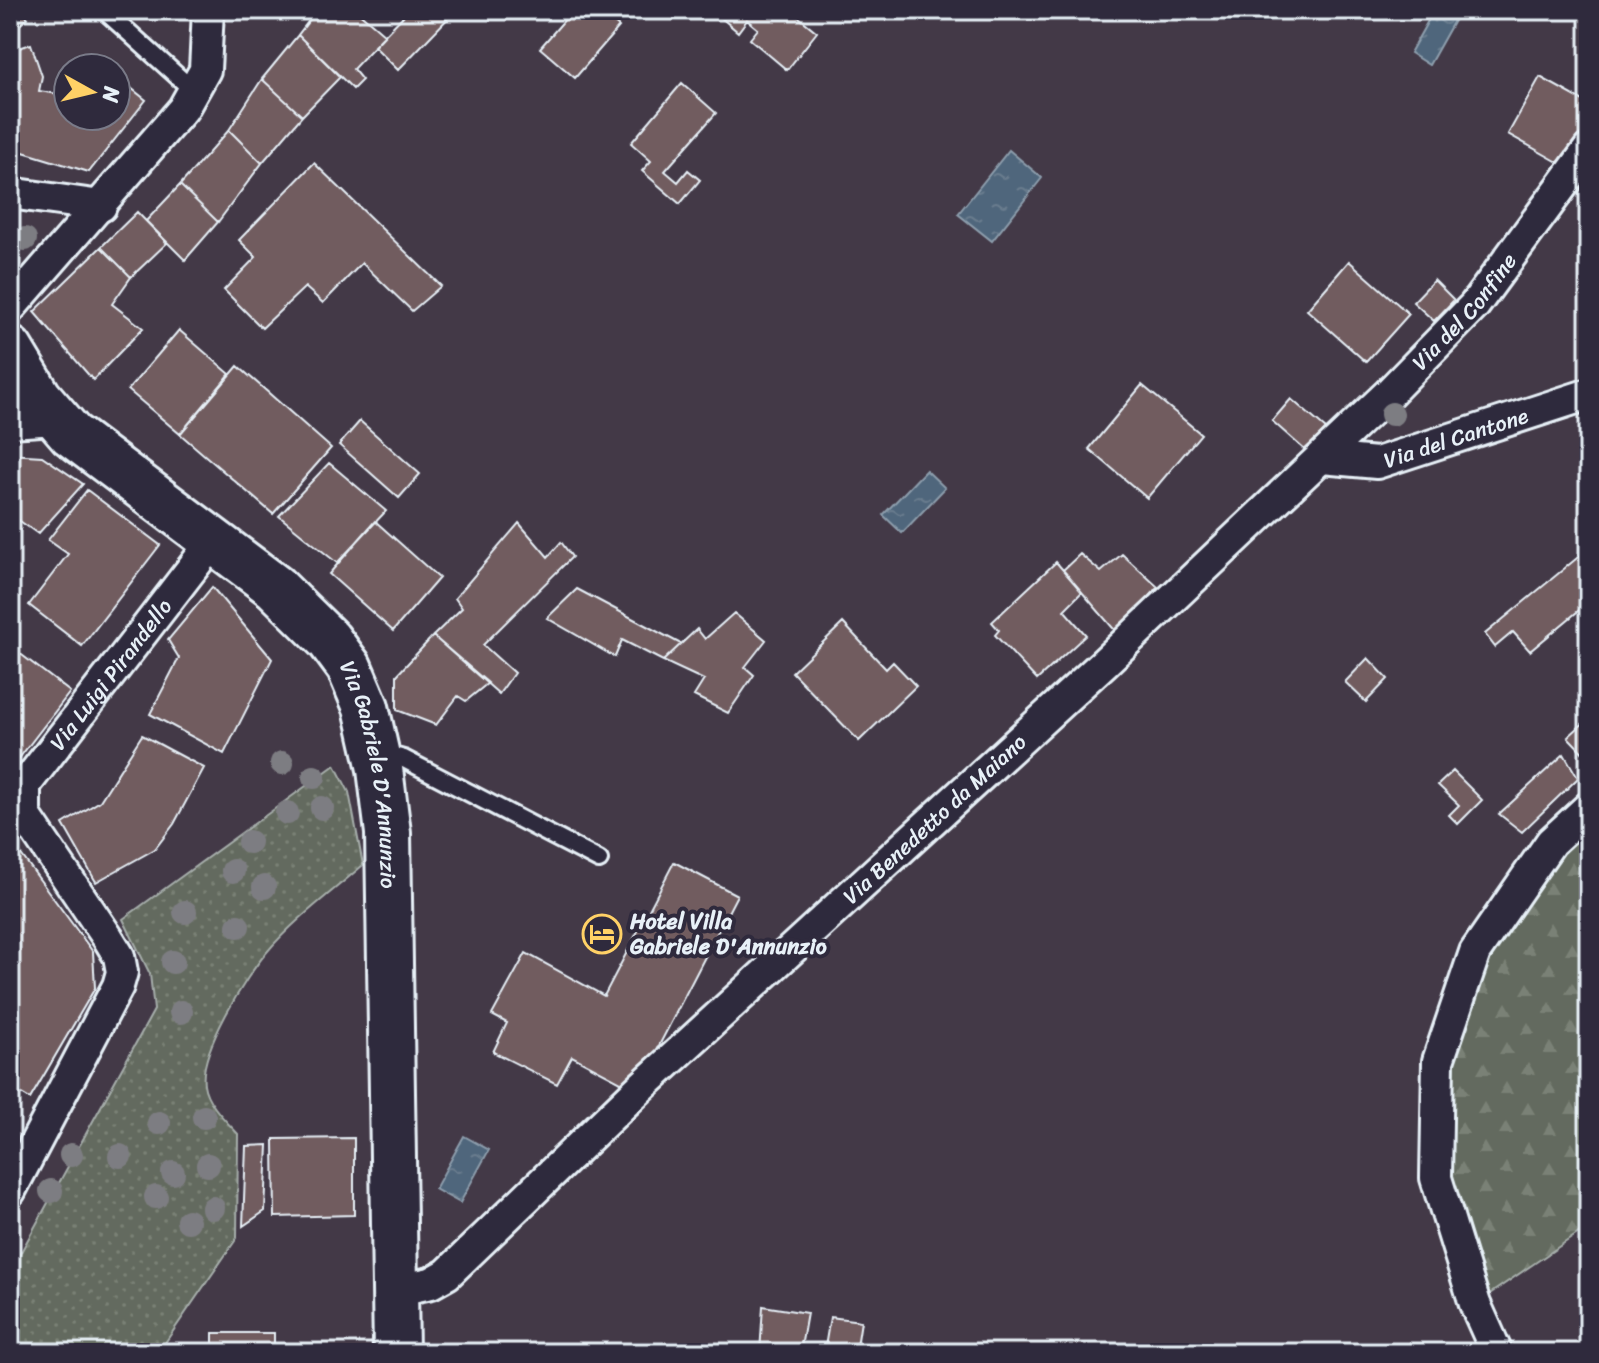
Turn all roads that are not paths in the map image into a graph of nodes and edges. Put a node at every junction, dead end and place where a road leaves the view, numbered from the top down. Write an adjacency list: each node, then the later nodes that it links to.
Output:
1 (104, 10): 3 (lane)
2 (208, 10): 3 (street)
3 (200, 81): 6 (street)
4 (1589, 149): 12 (street, Via del Confine)
5 (10, 193): 6 (street)
6 (101, 206): 7 (street)
7 (10, 308)
8 (10, 349): 10 (street, Via Gabriele D'Annunzio)
9 (1589, 394): 12 (street, Via del Cantone)
10 (56, 419): 11 (street); 13 (street, Via Gabriele D'Annunzio)
11 (10, 422)
12 (1322, 458): 18 (street, Via Benedetto da Maiano)
13 (214, 540): 14 (street, Via Gabriele D'Annunzio); 17 (street, Via Luigi Pirandello)
14 (377, 752): 16 (lane); 18 (street, Via Gabriele D'Annunzio)
15 (1589, 807): 20 (street)
16 (599, 860)
17 (10, 1191)
18 (397, 1290): 19 (street, Via Gabriele D'Annunzio)
19 (396, 1353)
20 (1497, 1353)

